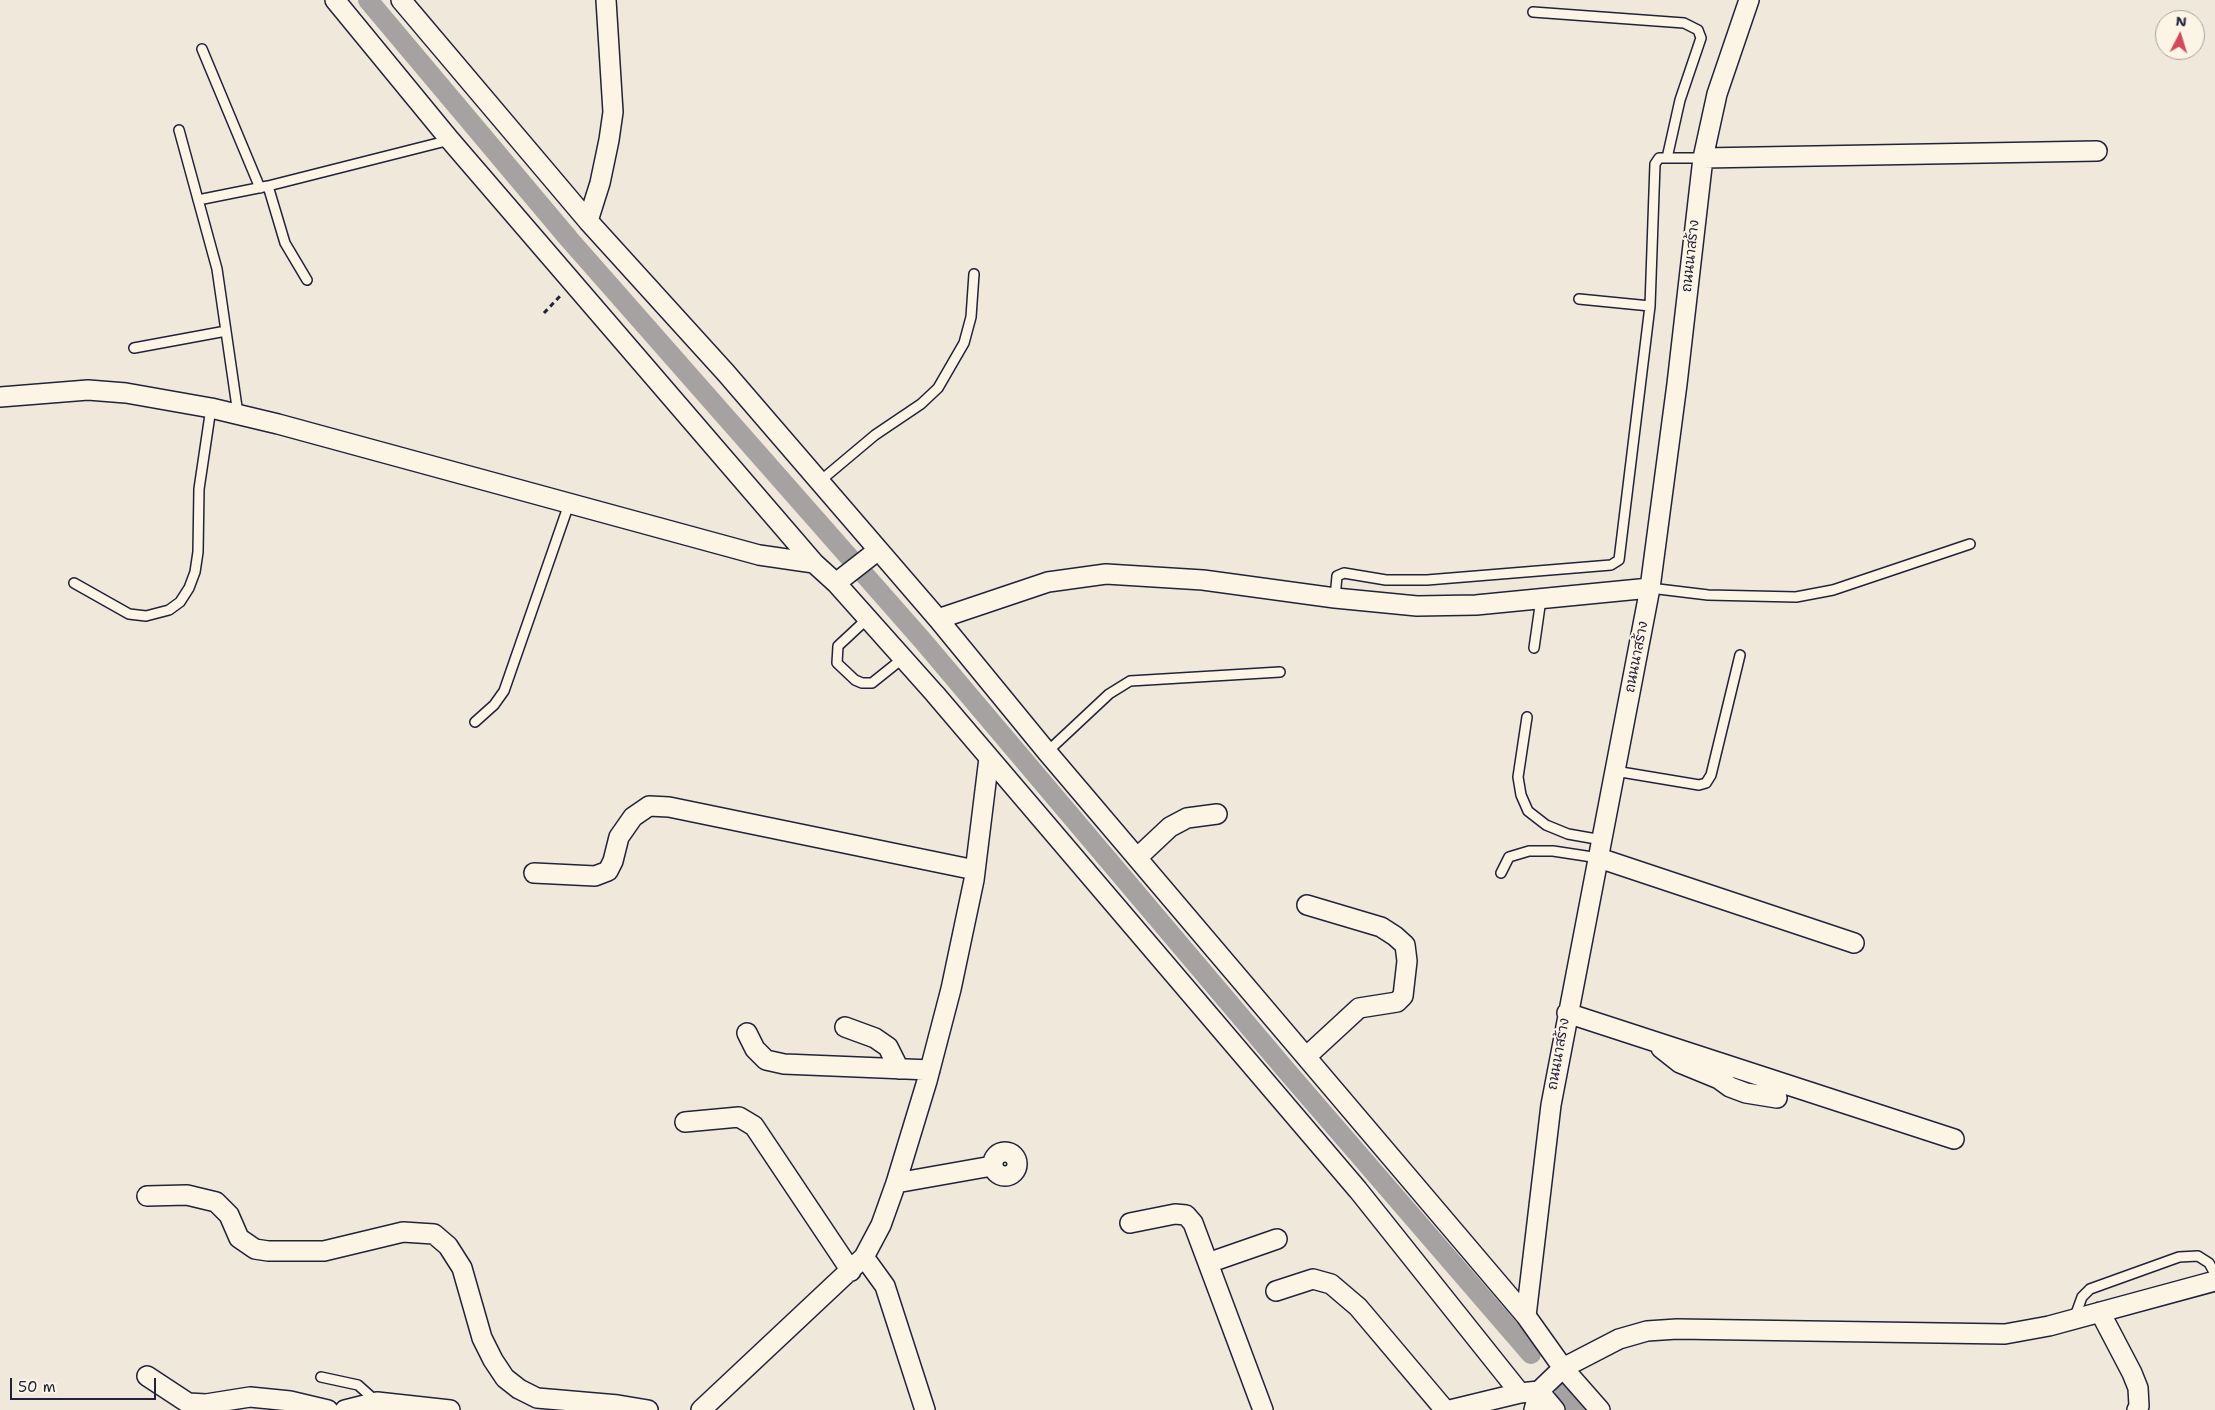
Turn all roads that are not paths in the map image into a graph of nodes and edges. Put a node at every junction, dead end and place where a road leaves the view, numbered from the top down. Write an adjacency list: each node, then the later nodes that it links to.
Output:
1 (335, 0): 8 (street)
2 (401, 0): 14 (street)
3 (606, 0): 14 (street)
4 (1749, 0): 11 (street, ถนนนาสร้าง)
5 (1533, 12): 10 (lane)
6 (202, 49): 12 (lane)
7 (179, 130): 13 (lane)
8 (450, 140): 12 (lane); 28 (street)
9 (2097, 151): 11 (street)
10 (1667, 158): 11 (lane); 18 (lane)
11 (1703, 158): 31 (street, ถนนนาสร้าง)
12 (264, 187): 13 (lane); 16 (lane)
13 (198, 200): 19 (lane)
14 (588, 221): 24 (street)
15 (974, 274): 24 (lane)
16 (307, 280)
17 (1579, 299): 18 (lane)
18 (1650, 306): 32 (lane)
19 (226, 331): 20 (lane); 23 (lane)
20 (134, 348)
21 (0, 397): 22 (street)
22 (211, 408): 23 (street); 30 (lane)
23 (238, 414): 25 (street)
24 (818, 482): 27 (street)
25 (569, 504): 28 (street); 41 (lane)
26 (1970, 544): 31 (lane)
27 (872, 555): 29 (street); 35 (street)
28 (814, 563): 29 (street)
29 (840, 580): 34 (street)
30 (74, 583)
31 (1650, 588): 33 (street); 44 (street, ถนนนาสร้าง)
32 (1335, 598): 33 (street); 35 (street)
33 (1540, 599): 36 (lane)
34 (867, 619): 38 (street); 38 (lane)
35 (938, 619): 42 (street)
36 (1534, 648)
37 (1740, 655): 44 (lane)
38 (902, 659): 43 (street)
39 (1280, 672): 42 (lane)
40 (1527, 717): 46 (lane)
41 (474, 722)
42 (1047, 752): 47 (street)
43 (988, 758): 49 (street); 82 (street)
44 (1615, 771): 46 (street, ถนนนาสร้าง)
45 (1217, 814): 47 (street)
46 (1602, 840): 48 (street, ถนนนาสร้าง)
47 (1138, 857): 58 (street)
48 (1599, 858): 51 (lane); 53 (street); 54 (street, ถนนนาสร้าง)
49 (975, 870): 50 (street); 60 (street)
50 (534, 872)
51 (1501, 873)
52 (1307, 905): 58 (street)
53 (1854, 942)
54 (1567, 1013): 57 (street); 76 (street, ถนนนาสร้าง)
55 (845, 1027): 59 (street)
56 (747, 1033): 59 (street)
57 (1655, 1041): 61 (street); 63 (street)
58 (1307, 1056): 76 (street)
59 (900, 1069): 60 (street)
60 (930, 1070): 65 (street)
61 (1777, 1098)
62 (685, 1122): 71 (street)
63 (1954, 1139)
64 (992, 1166): 65 (street)
65 (896, 1184): 69 (street)
66 (147, 1196): 87 (street)
67 (1130, 1223): 70 (street)
68 (1277, 1238): 70 (street)
69 (864, 1257): 71 (street); 89 (street)
70 (1208, 1263): 90 (street)
71 (851, 1271): 88 (street)
72 (2215, 1274): 77 (lane)
73 (2215, 1281): 75 (street)
74 (1276, 1291): 91 (street)
75 (2100, 1312): 77 (street); 96 (street)
76 (1526, 1316): 78 (street)
77 (2074, 1319): 78 (street)
78 (1563, 1368): 81 (street); 95 (street)
79 (147, 1376): 84 (street)
80 (321, 1377): 83 (lane)
81 (1540, 1391): 82 (street); 93 (street); 94 (street)
82 (1520, 1393): 92 (street)
83 (377, 1402): 85 (street); 86 (street)
84 (328, 1410)
85 (345, 1410)
86 (450, 1410)
87 (648, 1410)
88 (701, 1410)
89 (925, 1410)
90 (1263, 1410)
91 (1445, 1410)
92 (1450, 1410)
93 (1534, 1410)
94 (1555, 1410)
95 (1600, 1410)
96 (2137, 1410)

